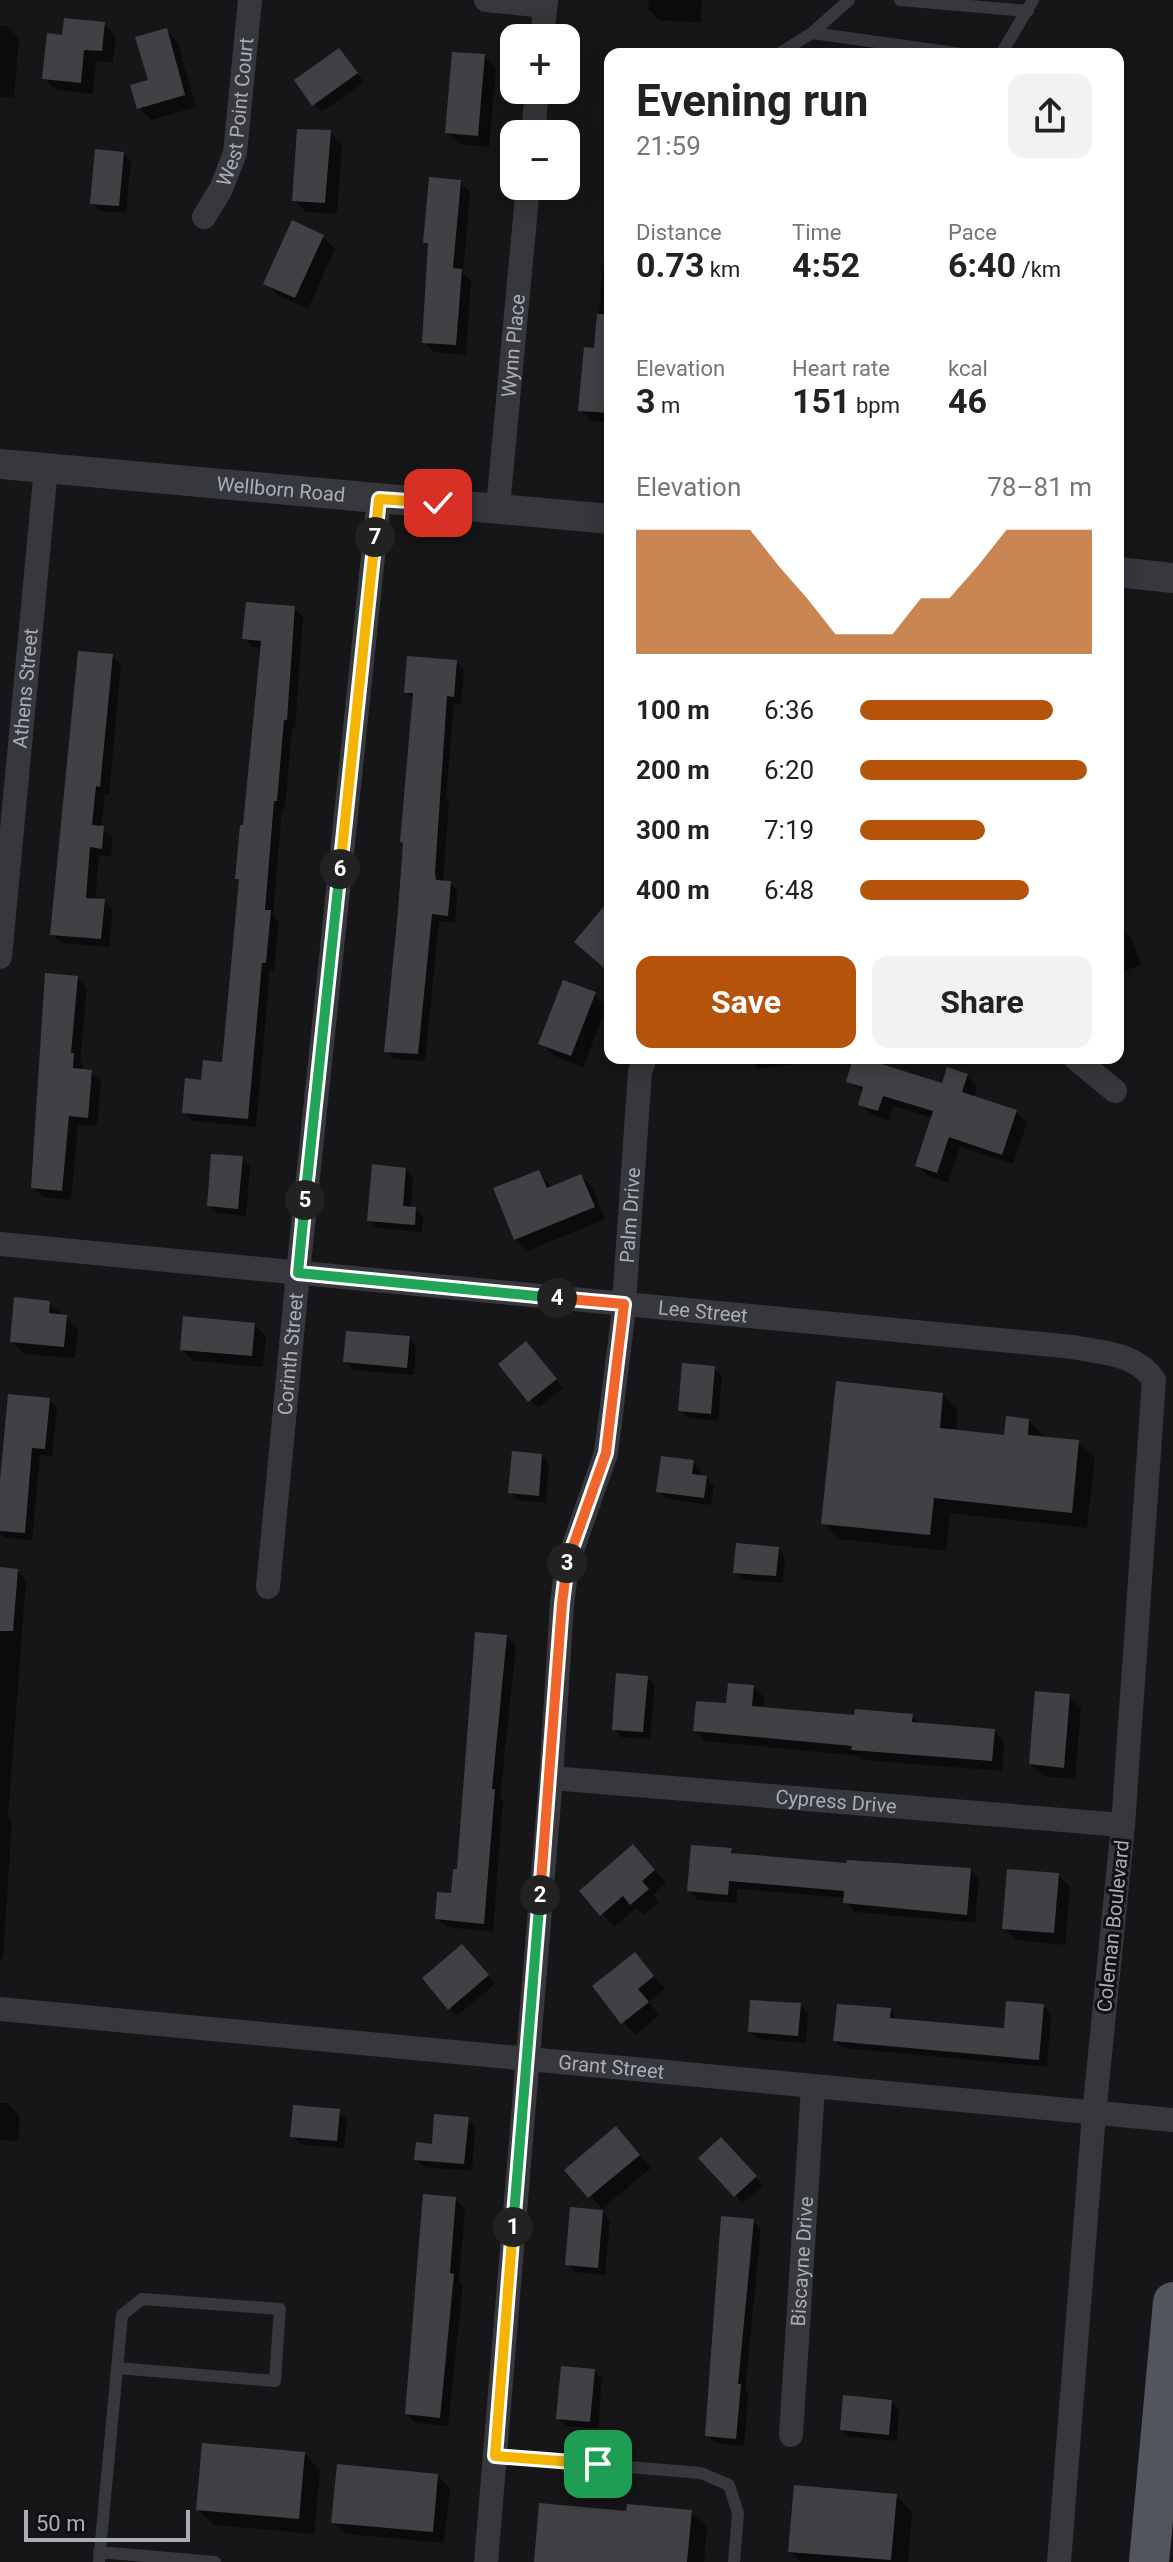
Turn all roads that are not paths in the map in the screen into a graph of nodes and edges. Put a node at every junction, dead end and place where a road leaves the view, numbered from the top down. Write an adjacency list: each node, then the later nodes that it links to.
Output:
1 (250, 0): 13 (street, West Point Court)
2 (486, 0): 5 (street)
3 (849, 0): 8 (lane)
4 (900, 0): 6 (lane)
5 (546, 3): 7 (street)
6 (1030, 6): 11 (lane)
7 (544, 24)
8 (812, 33): 9 (lane); 10 (lane)
9 (788, 48)
10 (920, 48)
11 (1005, 48)
12 (527, 200): 17 (street, Wynn Place)
13 (204, 217)
14 (0, 464): 15 (street, Wellborn Road)
15 (46, 468): 16 (street, Wellborn Road); 21 (street, Athens Street)
16 (379, 499): 17 (street, Wellborn Road); 26 (street, Corinth Street)
17 (498, 507): 18 (street, Wellborn Road)
18 (604, 518)
19 (1124, 573): 20 (street)
20 (1173, 578)
21 (0, 957)
22 (643, 1064): 27 (street, Palm Drive)
23 (1082, 1064): 24 (street)
24 (1115, 1091)
25 (0, 1244): 26 (street, Lee Street)
26 (298, 1273): 27 (street, Lee Street); 29 (street, Corinth Street)
27 (624, 1304): 28 (street, Lee Street); 30 (street, Palm Drive)
28 (1073, 1347): 31 (street, Coleman Boulevard)
29 (268, 1587)
30 (551, 1778): 31 (street, Cypress Drive); 33 (street, Palm Drive)
31 (1123, 1825): 35 (street, Coleman Boulevard)
32 (0, 2009): 33 (street, Grant Street)
33 (526, 2060): 34 (street, Grant Street); 40 (street, Palm Drive)
34 (813, 2087): 35 (street, Grant Street); 39 (street, Biscayne Drive)
35 (1094, 2114): 36 (street, Grant Street); 45 (street, Coleman Boulevard)
36 (1173, 2120)
37 (1173, 2302): 46 (main road)
38 (117, 2368): 38 (lane); 41 (lane)
39 (791, 2435)
40 (495, 2456): 43 (street, Palm Drive); 44 (lane)
41 (99, 2557): 42 (lane)
42 (215, 2562)
43 (486, 2562)
44 (734, 2562)
45 (1059, 2562)
46 (1149, 2562)

